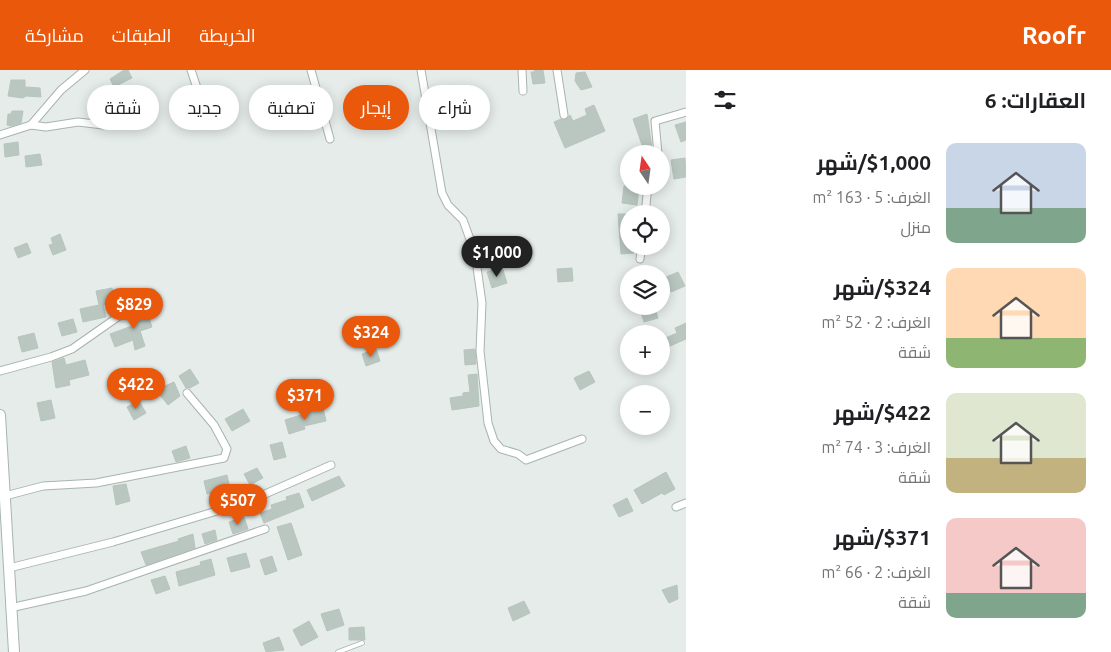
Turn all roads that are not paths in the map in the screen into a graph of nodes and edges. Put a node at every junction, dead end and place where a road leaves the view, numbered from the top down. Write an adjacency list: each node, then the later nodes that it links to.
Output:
1 (85, 70): 12 (street)
2 (191, 70): 7 (street)
3 (312, 70): 14 (street)
4 (421, 70): 22 (street)
5 (522, 70): 8 (street)
6 (557, 70): 10 (street)
7 (196, 85)
8 (524, 91)
9 (686, 112): 15 (street)
10 (564, 115)
11 (87, 123): 12 (street)
12 (31, 125): 13 (street)
13 (0, 135)
14 (330, 139)
15 (657, 145)
16 (641, 255): 17 (street)
17 (640, 259)
18 (152, 293): 19 (street)
19 (0, 371)
20 (187, 393): 24 (street)
21 (0, 416): 24 (street)
22 (582, 439)
23 (331, 465): 28 (street)
24 (5, 496): 28 (street)
25 (686, 503): 26 (street)
26 (676, 507)
27 (265, 529): 29 (street)
28 (9, 568): 29 (street)
29 (10, 608): 31 (street)
30 (362, 643): 32 (lane)
31 (14, 652)
32 (338, 652)

